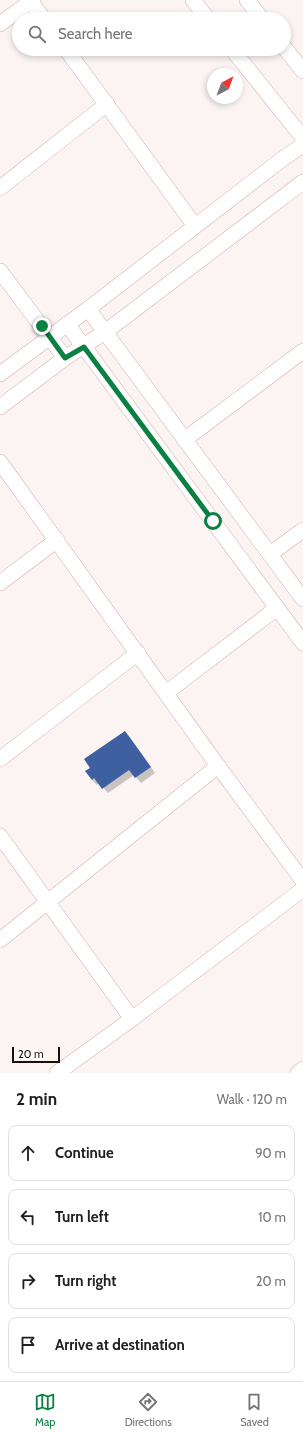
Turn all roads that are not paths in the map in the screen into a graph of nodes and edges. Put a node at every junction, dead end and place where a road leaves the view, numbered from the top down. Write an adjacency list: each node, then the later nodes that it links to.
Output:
1 (193, 0): 6 (street)
2 (247, 0): 7 (street)
3 (32, 1): 4 (street); 5 (street)
4 (17, 12)
5 (39, 12)
6 (202, 12)
7 (256, 12)
8 (12, 15): 9 (street)
9 (0, 24)
10 (71, 56): 14 (street)
11 (238, 56): 15 (street)
12 (291, 56): 13 (street)
13 (303, 71)
14 (107, 104): 18 (street); 19 (street)
15 (303, 138)
16 (303, 145): 19 (street)
17 (303, 182): 23 (street)
18 (0, 188)
19 (195, 226): 21 (street)
20 (0, 271): 24 (street)
21 (88, 309): 22 (street); 23 (street)
22 (67, 324): 24 (street); 25 (street)
23 (105, 332): 25 (street); 30 (street)
24 (50, 336): 27 (street); 28 (street)
25 (84, 347): 27 (street); 37 (street)
26 (303, 351): 30 (street)
27 (65, 358): 29 (street)
28 (0, 374)
29 (0, 407)
30 (184, 440): 34 (street)
31 (0, 462): 33 (street)
32 (303, 530): 34 (street)
33 (57, 540): 35 (street); 39 (street)
34 (270, 554): 36 (street)
35 (0, 583)
36 (303, 599)
37 (277, 608): 38 (street); 40 (street)
38 (303, 644)
39 (138, 654): 40 (street); 41 (street)
40 (166, 693): 42 (street)
41 (0, 759)
42 (218, 766): 44 (street); 46 (street)
43 (0, 836): 46 (street)
44 (303, 881)
45 (303, 889): 48 (street)
46 (47, 902): 47 (street); 48 (street)
47 (0, 940)
48 (132, 1019): 50 (street)
49 (303, 1069): 51 (street)
50 (58, 1073)
51 (298, 1073)

